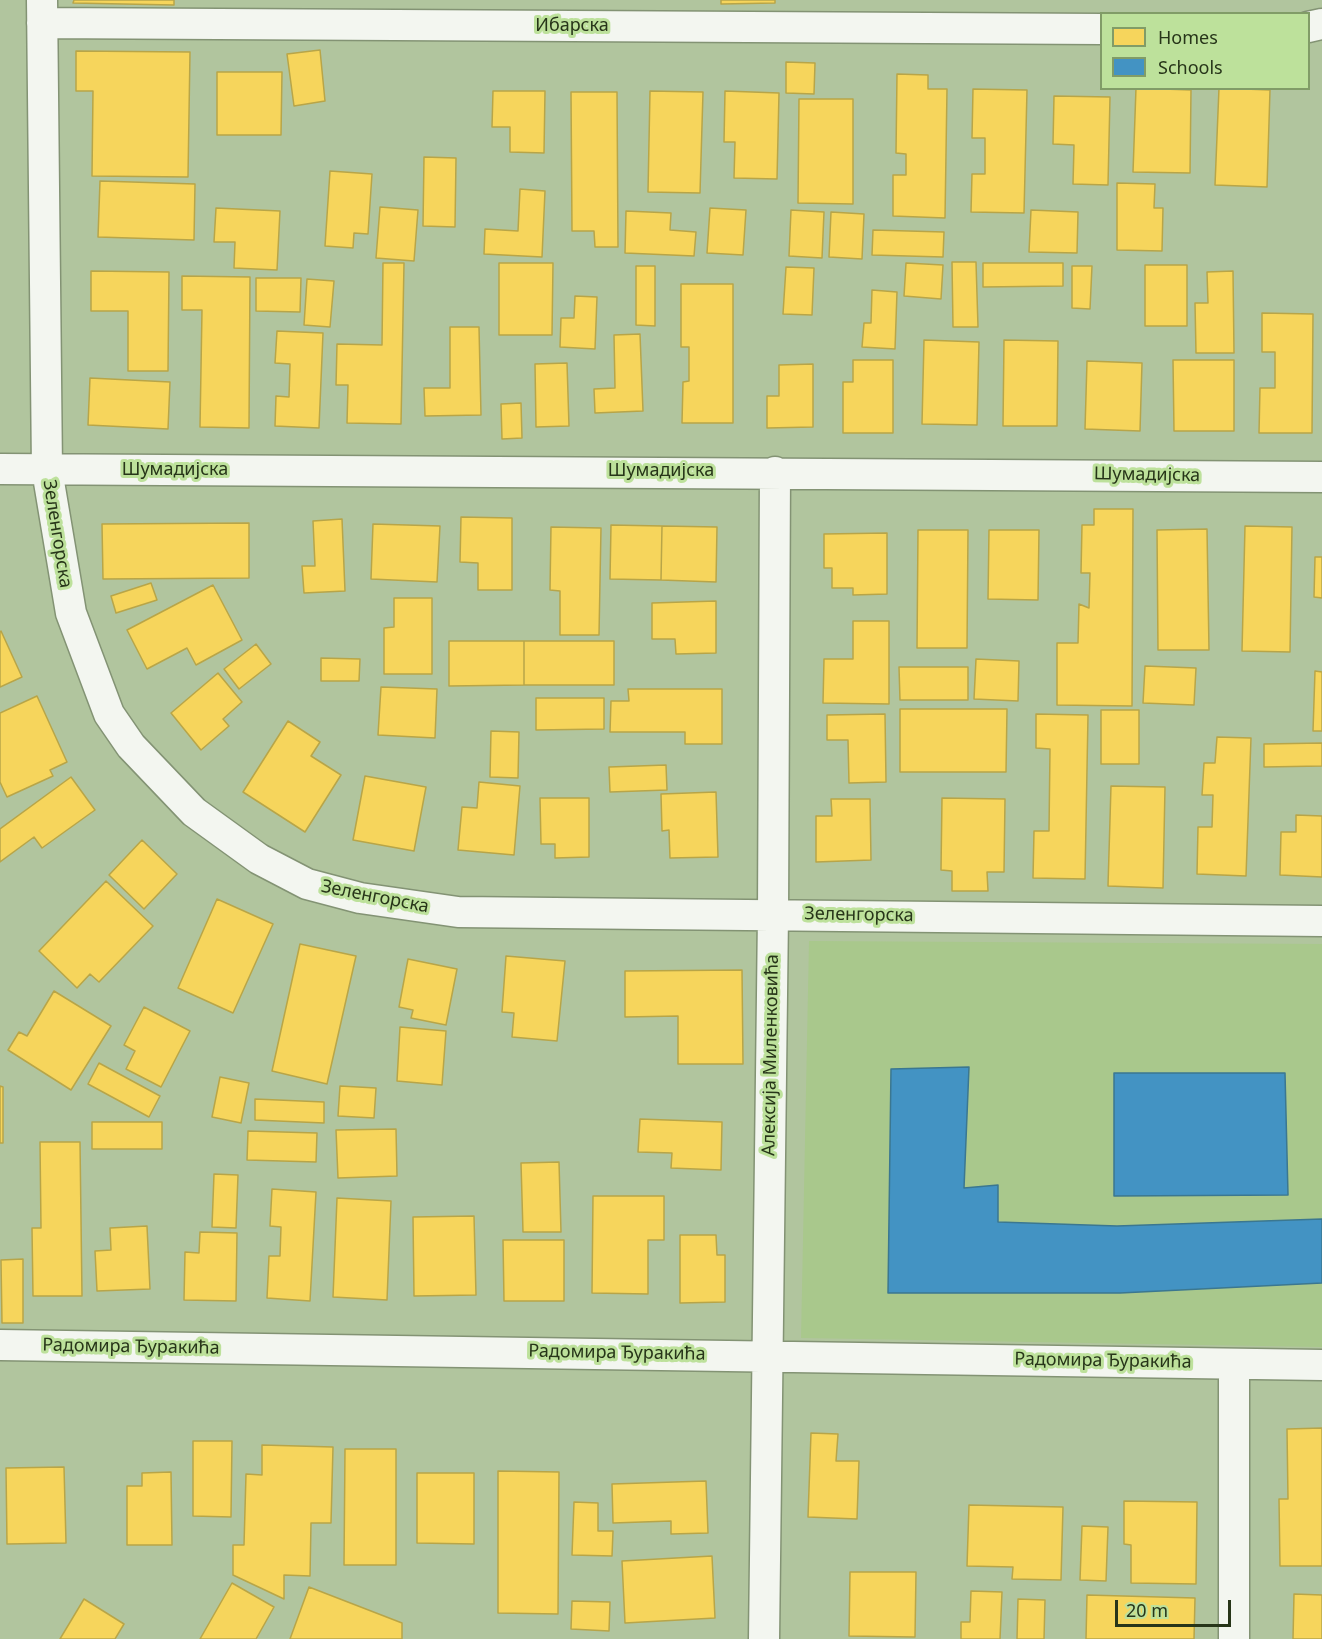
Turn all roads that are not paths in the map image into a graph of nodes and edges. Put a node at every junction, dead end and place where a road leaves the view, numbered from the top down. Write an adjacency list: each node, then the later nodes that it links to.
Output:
1 (42, 12): 2 (street, Ибарска); 4 (street, Зеленгорска)
2 (1100, 29)
3 (0, 469): 4 (street, Шумадијска)
4 (47, 470): 5 (street, Шумадијска); 7 (street, Зеленгорска)
5 (775, 472): 6 (street, Шумадијска); 7 (street, Алексија Миленковића)
6 (1322, 477)
7 (773, 914): 8 (street, Зеленгорска); 10 (street, Алексија Миленковића)
8 (1322, 921)
9 (0, 1345): 10 (street, Радомира Ђуракића)
10 (768, 1355): 11 (street, Радомира Ђуракића); 13 (street, Алексија Миленковића)
11 (1234, 1364): 12 (street, Радомира Ђуракића); 14 (street)
12 (1322, 1365)
13 (764, 1639)
14 (1234, 1639)

